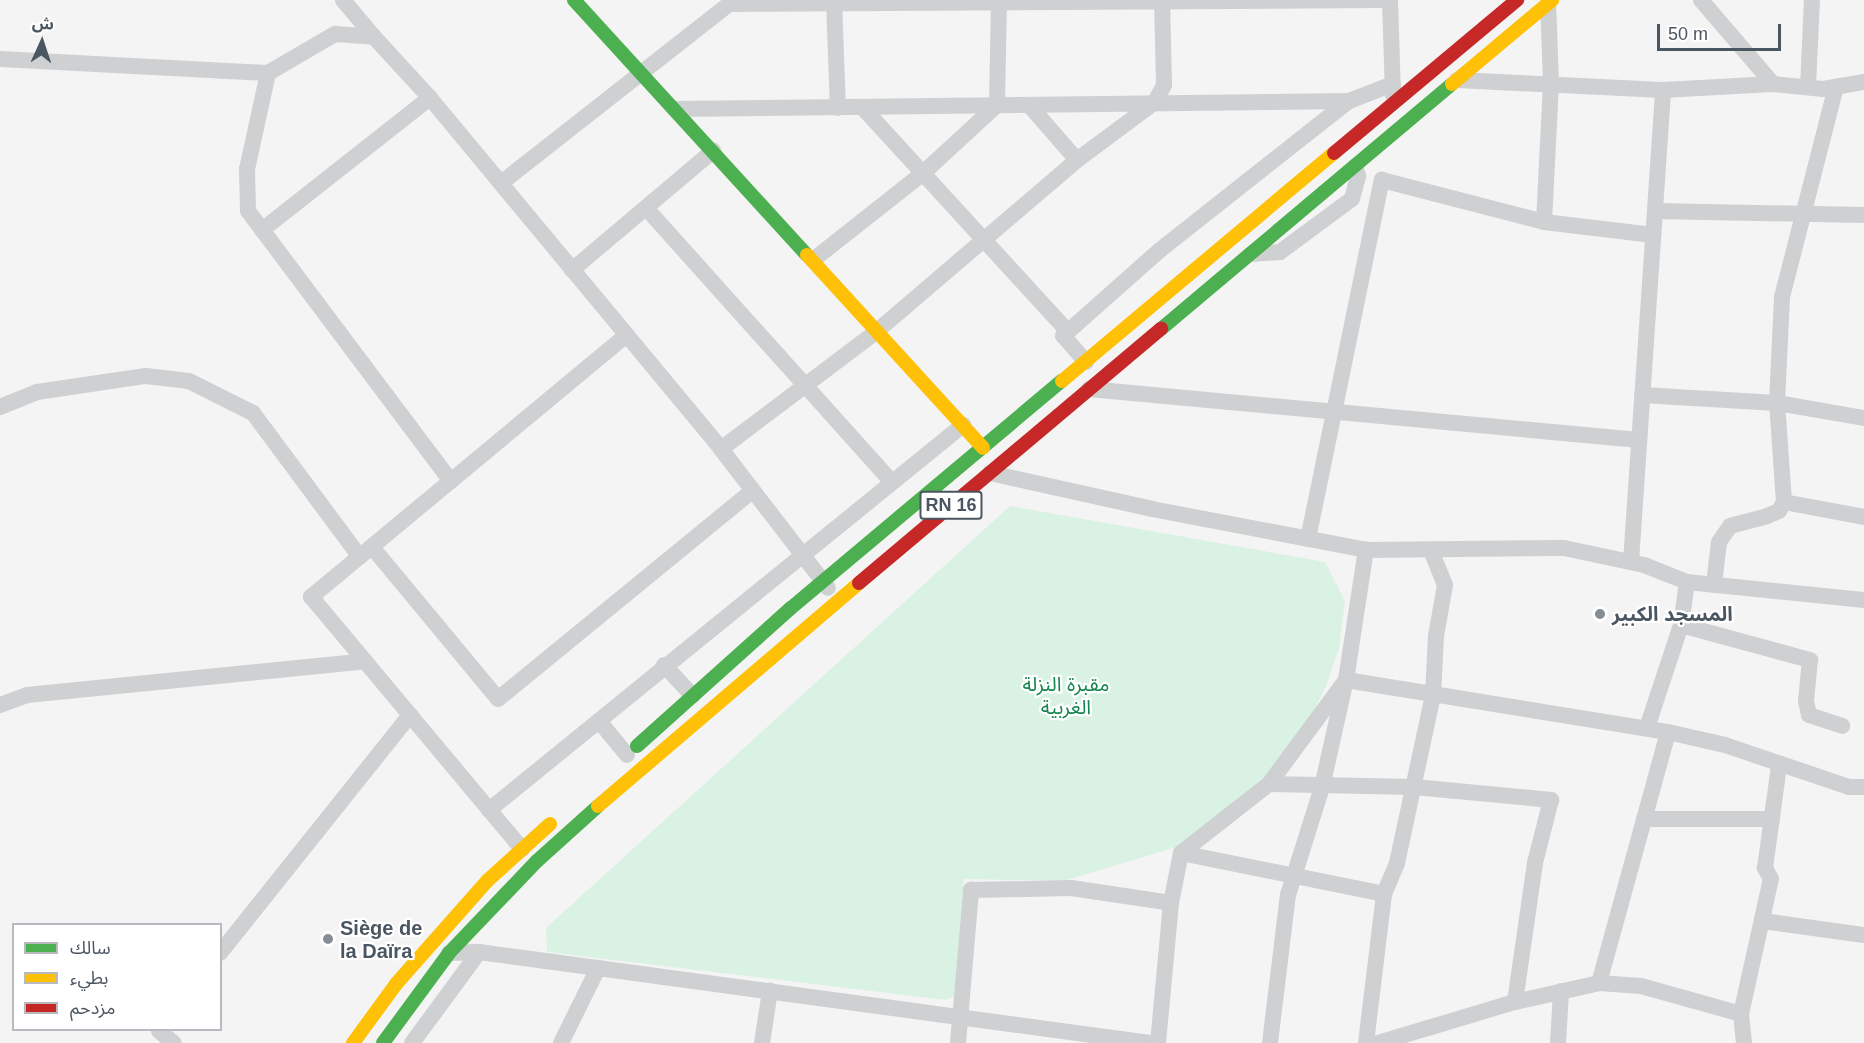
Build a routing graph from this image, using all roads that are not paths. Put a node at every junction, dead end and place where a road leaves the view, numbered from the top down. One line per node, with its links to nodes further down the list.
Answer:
1 (343, 0): 14 (street)
2 (574, 0): 16 (main road)
3 (1383, 0): 8 (street)
4 (1390, 0): 21 (street)
5 (1517, 0): 29 (main road, RN 16)
6 (1701, 0): 22 (street)
7 (1812, 0): 23 (street)
8 (1300, 1): 12 (street)
9 (727, 2): 10 (street); 16 (street)
10 (834, 2): 11 (street); 32 (street)
11 (999, 2): 12 (street); 30 (street)
12 (1162, 2): 28 (street)
13 (1550, 2): 18 (main road, RN 16); 20 (street)
14 (374, 37): 17 (street); 26 (street)
15 (0, 59): 17 (street)
16 (642, 72): 33 (main road); 40 (street)
17 (268, 73): 46 (street)
18 (1457, 80): 20 (street); 37 (main road, RN 16)
19 (1864, 82): 24 (street)
20 (1551, 83): 25 (street); 45 (street)
21 (1393, 84): 27 (street); 29 (street)
22 (1773, 84): 23 (street); 25 (street)
23 (1808, 87): 24 (street)
24 (1836, 87): 43 (street)
25 (1663, 90): 42 (street)
26 (430, 98): 40 (street); 46 (street)
27 (1349, 101): 28 (street); 53 (street)
28 (1155, 102): 31 (street); 36 (street)
29 (1393, 104): 55 (main road, RN 16)
30 (997, 105): 31 (street); 34 (street); 38 (street)
31 (1029, 105): 36 (street)
32 (838, 108): 33 (street); 34 (street)
33 (675, 109): 35 (main road)
34 (864, 109): 38 (street)
35 (713, 151): 41 (street); 50 (main road)
36 (1077, 160): 48 (street)
37 (1357, 171): 39 (street); 49 (main road, RN 16); 49 (street)
38 (922, 174): 48 (street); 50 (street)
39 (1382, 180): 45 (street); 61 (street)
40 (501, 183): 51 (street)
41 (646, 208): 51 (street); 56 (street)
42 (1655, 211): 43 (street); 47 (street)
43 (1804, 212): 44 (street); 59 (street)
44 (1864, 215)
45 (1544, 222): 47 (street)
46 (262, 230): 68 (street)
47 (1653, 235): 58 (street)
48 (983, 242): 52 (street); 53 (street)
49 (1250, 254): 57 (main road, RN 16)
50 (813, 260): 52 (main road)
51 (572, 270): 54 (street)
52 (877, 331): 56 (street); 63 (main road)
53 (1068, 332): 55 (street)
54 (625, 336): 66 (street); 68 (street)
55 (1086, 362): 65 (main road, RN 16)
56 (804, 386): 66 (street); 69 (street)
57 (1089, 389): 61 (street); 67 (main road, RN 16)
58 (1642, 395): 59 (street); 64 (street)
59 (1777, 403): 62 (street); 71 (street)
60 (0, 406): 76 (street)
61 (1337, 412): 64 (street); 73 (street)
62 (1864, 418)
63 (963, 425): 65 (main road); 69 (street)
64 (1639, 440): 78 (street)
65 (983, 448): 79 (main road, RN 16)
66 (721, 449): 70 (street)
67 (990, 473): 73 (street); 82 (main road, RN 16)
68 (451, 481): 76 (street)
69 (892, 482): 77 (street)
70 (752, 491): 76 (street); 77 (street)
71 (1784, 502): 72 (street); 81 (street)
72 (1864, 517)
73 (1308, 539): 74 (street)
74 (1366, 550): 75 (street); 87 (street)
75 (1431, 551): 78 (street); 88 (street)
76 (366, 552): 85 (street)
77 (802, 555): 79 (street); 86 (street)
78 (1630, 562): 80 (street)
79 (823, 582): 82 (street); 89 (main road, RN 16)
80 (1687, 582): 81 (street); 84 (street)
81 (1713, 585): 83 (street)
82 (839, 600): 115 (main road, RN 16)
83 (1864, 600)
84 (1681, 625): 93 (street); 94 (street)
85 (365, 661): 90 (street); 91 (street)
86 (664, 665): 89 (street); 92 (street)
87 (1346, 680): 88 (street); 98 (street); 99 (street)
88 (1433, 695): 94 (street); 100 (street)
89 (693, 696): 96 (main road, RN 16)
90 (0, 705)
91 (410, 715): 102 (street); 113 (street)
92 (599, 721): 96 (street); 102 (street)
93 (1842, 726)
94 (1647, 728): 95 (street)
95 (1668, 732): 97 (street); 104 (street)
96 (622, 759)
97 (1779, 766): 101 (street); 105 (street)
98 (1269, 784): 99 (street); 107 (street)
99 (1322, 787): 100 (street); 108 (street)
100 (1414, 787): 109 (street); 122 (street)
101 (1864, 787)
102 (489, 810): 106 (street)
103 (566, 810): 106 (main road)
104 (1644, 819): 105 (street); 117 (street)
105 (1772, 819): 111 (street)
106 (522, 849): 118 (main road)
107 (1181, 853): 108 (street); 110 (street)
108 (1294, 878): 109 (street); 136 (street)
109 (1384, 894): 137 (street)
110 (1171, 903): 125 (street); 135 (street)
111 (1762, 921): 112 (street); 123 (street)
112 (1864, 935)
113 (222, 950)
114 (479, 952): 115 (street); 116 (street); 124 (street)
115 (449, 953): 121 (main road, RN 16)
116 (598, 968): 119 (street); 131 (street)
117 (1599, 982): 120 (street); 123 (street)
118 (396, 984): 121 (street); 128 (main road)
119 (770, 991): 125 (street); 132 (street)
120 (1561, 991): 122 (street); 139 (street)
121 (415, 1000): 124 (street); 129 (main road, RN 16)
122 (1515, 1002): 138 (street)
123 (1741, 1014): 140 (street)
124 (432, 1015): 130 (street)
125 (960, 1015): 133 (street); 134 (street)
126 (156, 1034): 127 (street)
127 (174, 1043)
128 (353, 1043)
129 (383, 1043)
130 (412, 1043)
131 (561, 1043)
132 (762, 1043)
133 (958, 1043)
134 (1150, 1043)
135 (1158, 1043)
136 (1270, 1043)
137 (1366, 1043)
138 (1378, 1043)
139 (1558, 1043)
140 (1744, 1043)

